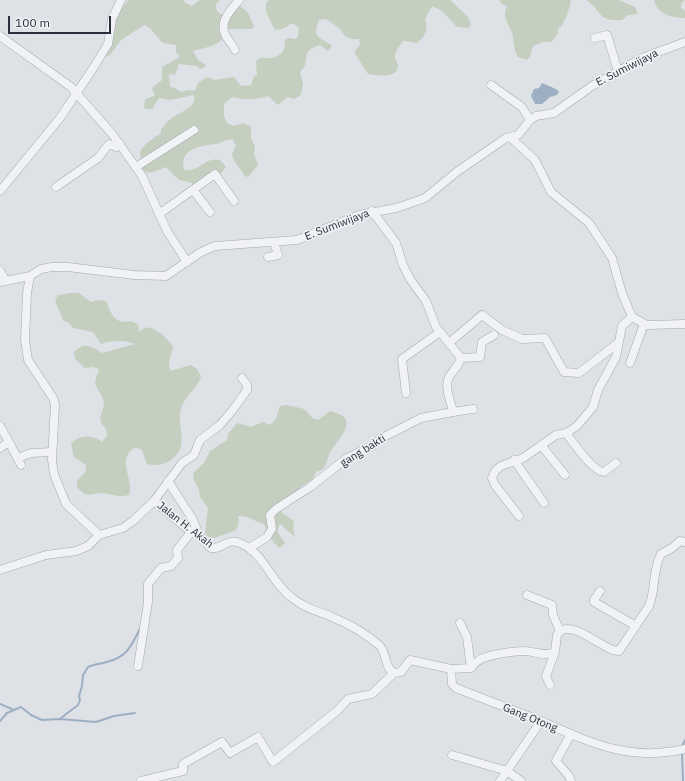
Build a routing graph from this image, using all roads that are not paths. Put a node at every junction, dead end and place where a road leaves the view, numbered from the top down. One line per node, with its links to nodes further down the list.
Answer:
1 (121, 0): 9 (street)
2 (239, 0): 6 (street)
3 (0, 36): 9 (street)
4 (595, 38): 7 (street)
5 (685, 42): 7 (street, E. Sumiwijaya)
6 (235, 50)
7 (618, 71): 10 (street, E. Sumiwijaya)
8 (491, 85): 10 (street)
9 (75, 94): 13 (street); 17 (street)
10 (530, 120): 12 (street, E. Sumiwijaya)
11 (194, 130): 14 (street)
12 (511, 138): 19 (street, E. Sumiwijaya); 28 (street)
13 (119, 143): 14 (street); 15 (street)
14 (136, 168): 21 (street)
15 (56, 187)
16 (193, 190): 18 (street); 20 (street); 21 (street)
17 (0, 191)
18 (234, 201)
19 (372, 211): 22 (street, E. Sumiwijaya); 31 (street)
20 (210, 212)
21 (159, 214): 24 (street)
22 (274, 242): 23 (street); 24 (street, E. Sumiwijaya)
23 (268, 257)
24 (187, 262): 26 (street, E. Sumiwijaya)
25 (0, 271): 27 (street)
26 (30, 276): 27 (street, E. Sumiwijaya); 46 (street)
27 (3, 281)
28 (632, 317): 29 (street); 34 (street)
29 (644, 324): 30 (street); 36 (street)
30 (685, 324)
31 (440, 332): 33 (street); 38 (street)
32 (494, 335): 35 (street)
33 (449, 343): 34 (street); 35 (street)
34 (618, 343): 42 (street)
35 (461, 358): 40 (street)
36 (630, 363)
37 (242, 378): 50 (street)
38 (406, 393)
39 (474, 409): 40 (street)
40 (452, 412): 57 (street, gang bakti)
41 (0, 426): 43 (street)
42 (566, 433): 44 (street); 48 (street)
43 (9, 442): 45 (street); 46 (street)
44 (541, 445): 47 (street); 49 (street)
45 (0, 448)
46 (52, 452): 55 (street)
47 (514, 460): 52 (street); 53 (street)
48 (616, 463)
49 (565, 475)
50 (168, 481): 51 (street); 54 (street)
51 (154, 501): 54 (street, Jalan H. Akah); 55 (street)
52 (544, 503)
53 (519, 516)
54 (195, 533): 57 (street, Jalan H. Akah); 65 (street)
55 (99, 535): 58 (street)
56 (685, 542): 62 (street)
57 (249, 548): 68 (street, Jalan H. Akah)
58 (0, 570)
59 (600, 591): 62 (street)
60 (527, 595): 63 (street)
61 (460, 623): 66 (street)
62 (636, 626): 63 (street)
63 (560, 631): 64 (street)
64 (555, 652): 66 (street); 69 (street)
65 (138, 666)
66 (471, 668): 67 (street)
67 (451, 669): 68 (street); 70 (street, Gang Otong)
68 (394, 673): 75 (street)
69 (550, 685)
70 (541, 721): 71 (street, Gang Otong); 74 (street)
71 (571, 734): 72 (street); 78 (street, Gang Otong)
72 (685, 749)
73 (452, 755): 74 (street)
74 (507, 771): 76 (street); 77 (street)
75 (141, 781)
76 (500, 781)
77 (521, 781)
78 (571, 781)

